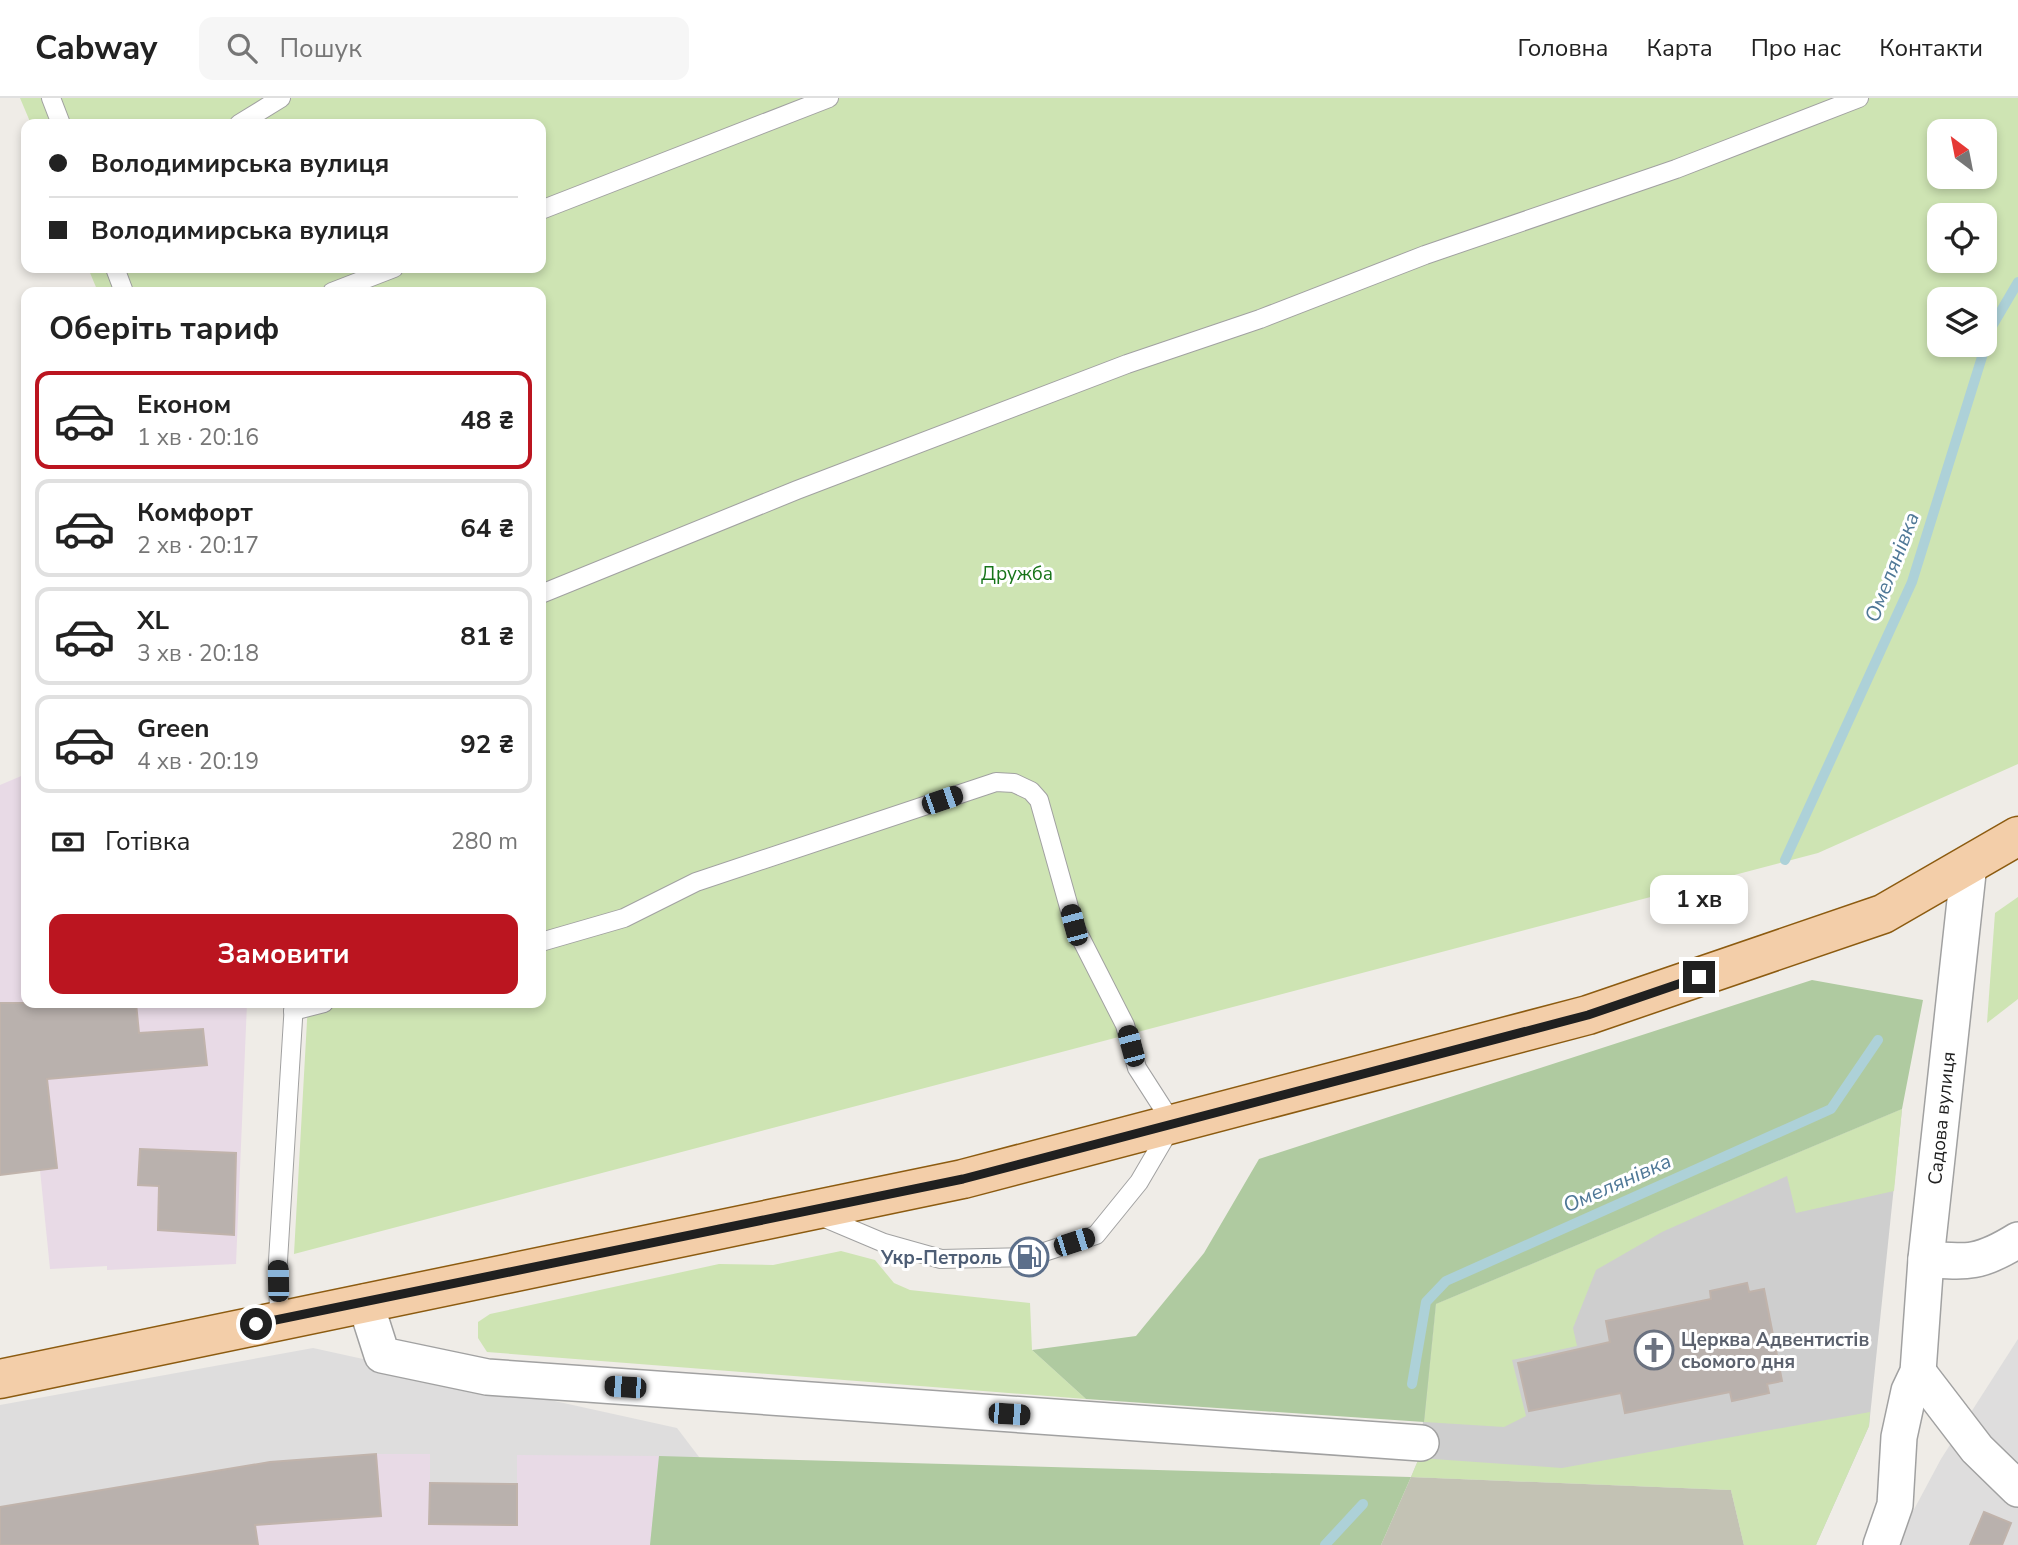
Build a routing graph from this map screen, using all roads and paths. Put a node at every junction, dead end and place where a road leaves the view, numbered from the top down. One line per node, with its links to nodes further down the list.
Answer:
1 (51, 98): 5 (lane)
2 (281, 98): 6 (lane)
3 (829, 98): 7 (lane)
4 (1859, 98): 10 (lane)
5 (59, 119)
6 (247, 119)
7 (546, 208)
8 (381, 273): 9 (lane)
9 (345, 287)
10 (546, 592)
11 (2018, 836): 12 (main road)
12 (1969, 864): 15 (main road); 18 (street, Садова вулиця)
13 (546, 941): 15 (lane)
14 (294, 1008): 20 (lane)
15 (1173, 1124): 16 (main road); 16 (lane)
16 (810, 1212): 19 (main road)
17 (2018, 1240): 18 (street)
18 (1926, 1259): 21 (street, Садова вулиця)
19 (365, 1302): 20 (main road); 23 (street)
20 (279, 1320): 22 (main road)
21 (1918, 1372): 24 (street); 25 (street, Садова вулиця)
22 (0, 1379)
23 (1421, 1443)
24 (2018, 1489)
25 (1881, 1545)

